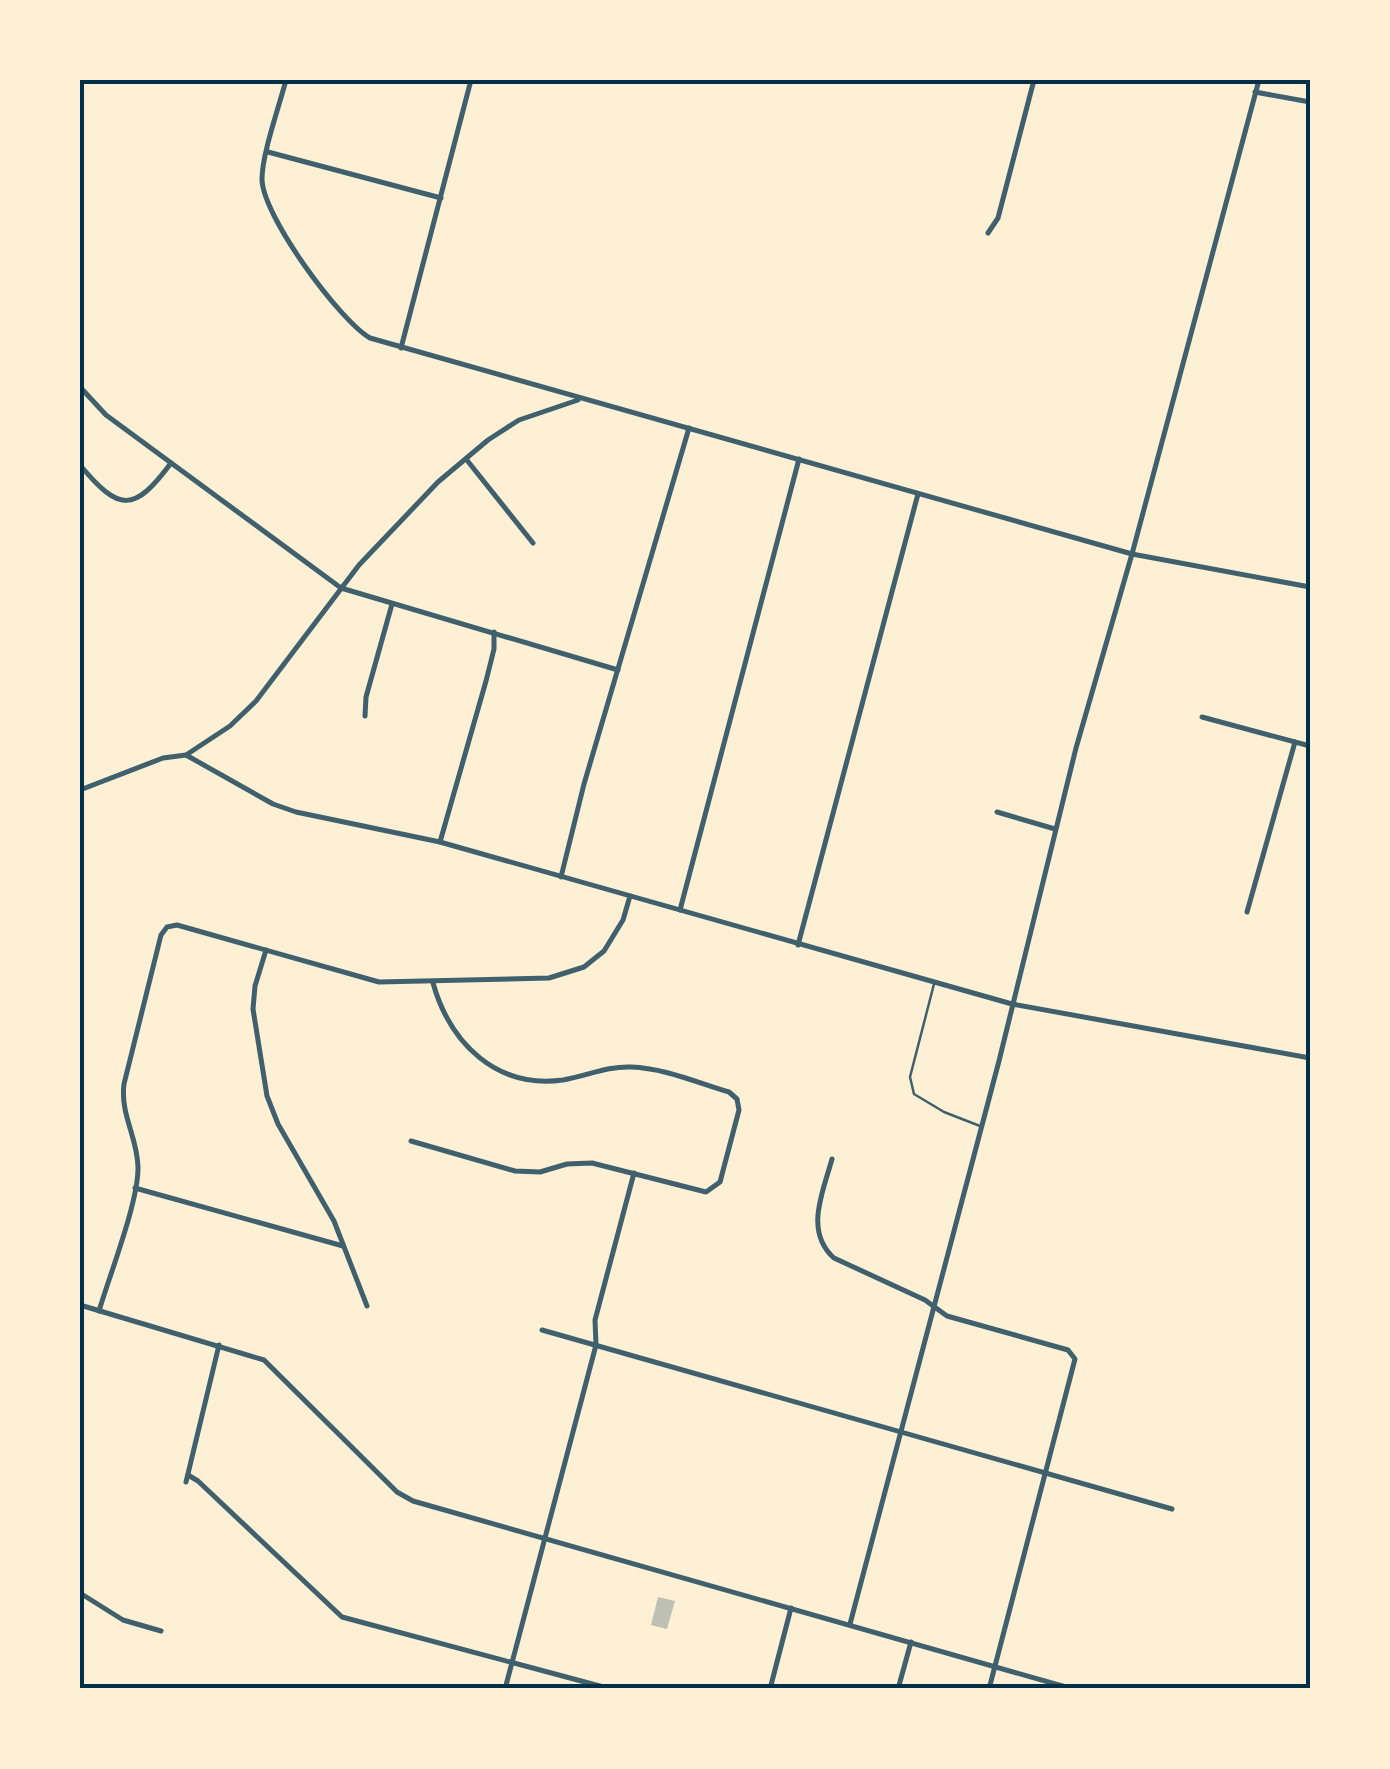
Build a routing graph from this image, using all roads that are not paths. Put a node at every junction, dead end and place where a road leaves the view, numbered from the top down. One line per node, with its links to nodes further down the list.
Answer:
1 (286, 80): 7 (street)
2 (471, 80): 8 (street)
3 (1034, 80): 9 (street)
4 (1259, 80): 5 (street)
5 (1256, 92): 6 (street); 20 (street)
6 (1310, 102)
7 (268, 152): 8 (street); 10 (street)
8 (440, 198): 10 (street)
9 (988, 233)
10 (401, 348): 12 (street)
11 (80, 387): 16 (street)
12 (580, 399): 13 (street); 14 (street)
13 (690, 428): 15 (street); 25 (street)
14 (466, 459): 19 (street); 22 (street)
15 (800, 459): 18 (street); 37 (street)
16 (171, 463): 17 (street); 22 (street)
17 (80, 465)
18 (918, 494): 20 (street); 39 (street)
19 (533, 543)
20 (1132, 554): 21 (street); 33 (street)
21 (1310, 587)
22 (341, 588): 23 (street); 30 (street)
23 (392, 604): 24 (street); 26 (street)
24 (494, 632): 25 (street); 34 (street)
25 (618, 670): 35 (street)
26 (366, 716)
27 (1202, 717): 28 (street)
28 (1294, 742): 29 (street); 38 (street)
29 (1310, 746)
30 (186, 755): 31 (street); 34 (street)
31 (80, 790)
32 (997, 812): 33 (street)
33 (1055, 829): 43 (street)
34 (440, 842): 35 (street)
35 (561, 876): 36 (street)
36 (630, 896): 37 (street); 42 (street)
37 (680, 910): 39 (street)
38 (1247, 912)
39 (798, 944): 41 (street)
40 (266, 950): 42 (street); 49 (street); 50 (street)
41 (934, 982): 43 (street); 45 (lane)
42 (433, 983): 48 (street)
43 (1012, 1004): 44 (street); 45 (street)
44 (1310, 1058)
45 (981, 1126): 53 (street)
46 (410, 1142): 48 (street)
47 (832, 1159): 53 (street)
48 (634, 1173): 57 (street)
49 (135, 1188): 50 (street); 54 (street)
50 (344, 1246): 52 (street)
51 (80, 1306): 54 (street)
52 (367, 1306)
53 (934, 1309): 58 (street); 59 (street)
54 (99, 1311): 56 (street)
55 (542, 1330): 57 (street)
56 (219, 1345): 61 (street); 67 (street)
57 (596, 1345): 58 (street); 61 (street)
58 (902, 1432): 59 (street); 64 (street)
59 (1046, 1473): 60 (street); 68 (street)
60 (1172, 1509)
61 (545, 1538): 63 (street); 67 (street)
62 (80, 1593): 65 (street)
63 (791, 1608): 64 (street); 71 (street)
64 (850, 1624): 66 (street)
65 (160, 1631)
66 (911, 1642): 68 (street); 72 (street)
67 (512, 1664): 69 (street); 70 (street)
68 (995, 1667): 73 (street); 74 (street)
69 (506, 1689)
70 (610, 1689)
71 (770, 1689)
72 (898, 1689)
73 (990, 1689)
74 (1073, 1689)

